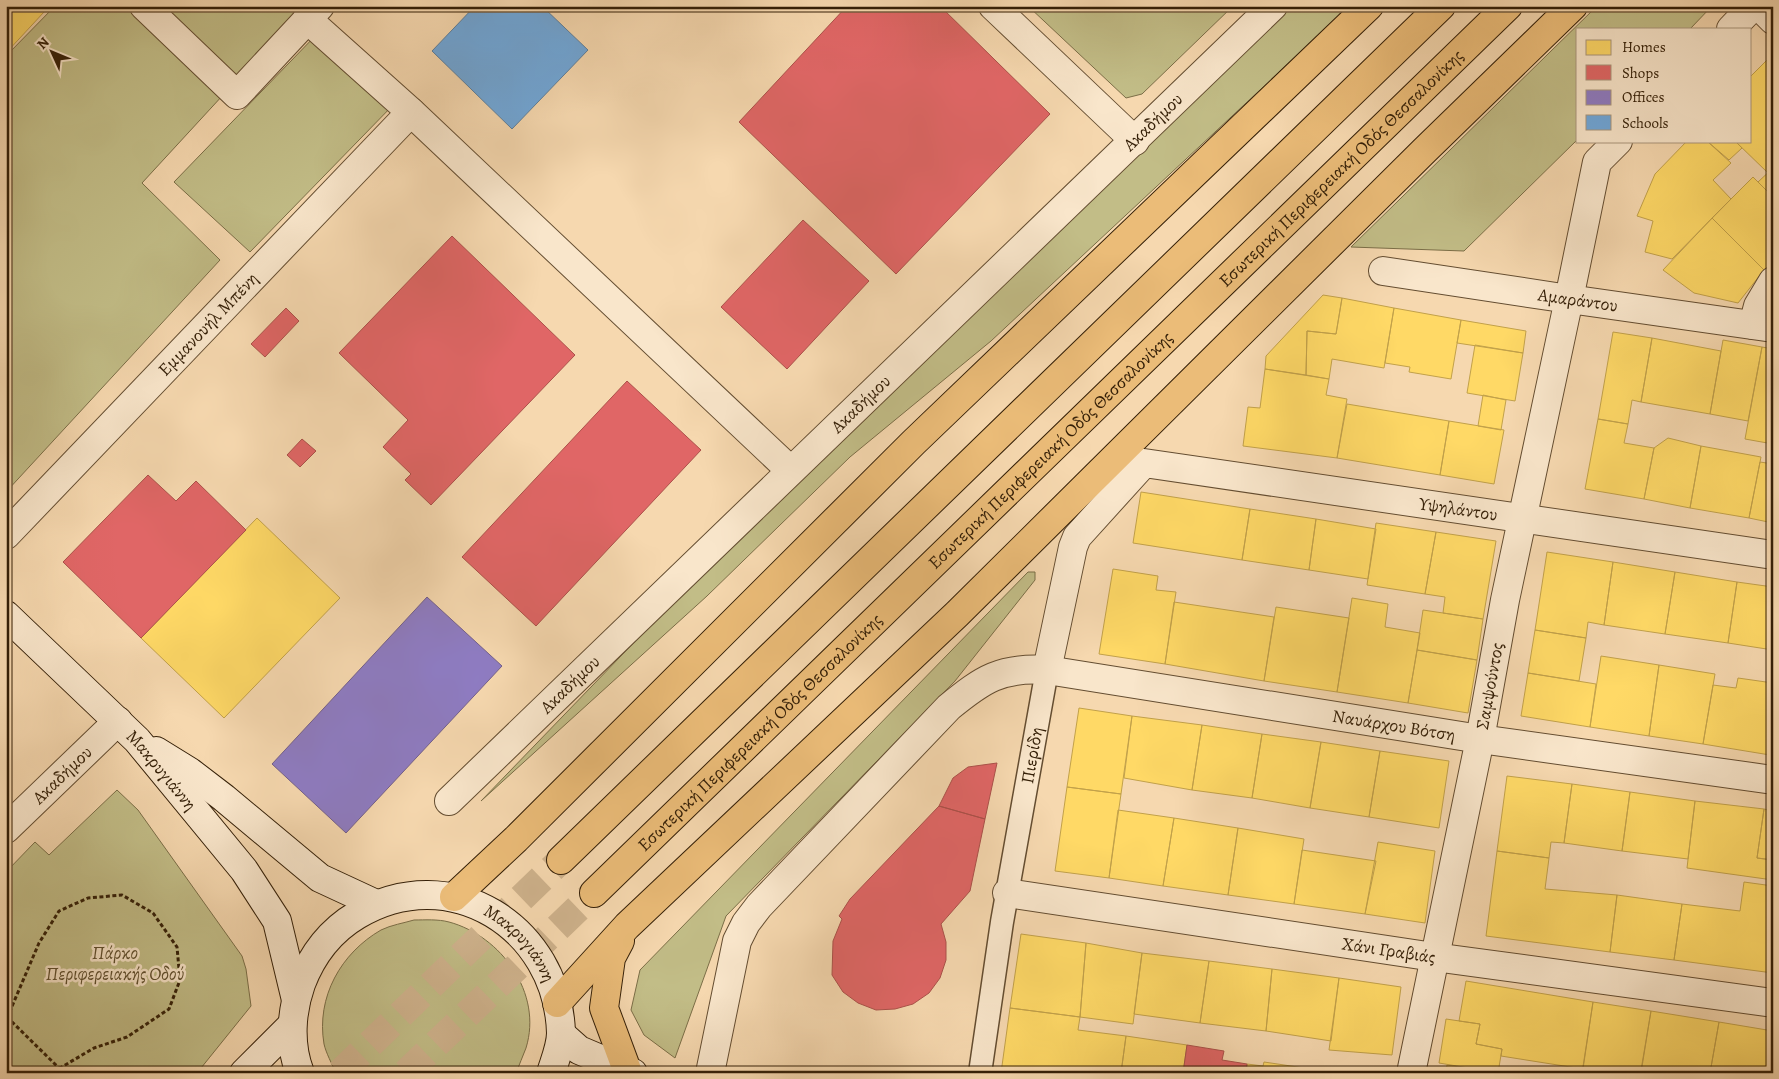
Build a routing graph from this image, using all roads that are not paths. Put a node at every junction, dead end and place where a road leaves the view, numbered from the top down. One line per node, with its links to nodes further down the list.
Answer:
1 (144, 6): 10 (street)
2 (993, 6): 14 (street)
3 (1273, 6): 14 (street, Ακαδήμου)
4 (1369, 6): 36 (highway)
5 (1441, 6): 33 (highway)
6 (1508, 6): 34 (highway, Εσωτερική Περιφερειακή Οδός Θεσσαλονίκης)
7 (1573, 6): 38 (highway)
8 (1753, 6): 12 (street)
9 (1759, 6): 11 (street)
10 (313, 13): 13 (street)
11 (1773, 20)
12 (1731, 28)
13 (412, 112): 21 (street); 23 (street, Εμμανουήλ Μπένη)
14 (1135, 141): 21 (street, Ακαδήμου)
15 (1617, 142): 18 (street, Σαμψούντος)
16 (1383, 271): 18 (street, Αμαράντου)
17 (1773, 281): 19 (street)
18 (1569, 298): 19 (street, Αμαράντου); 22 (street, Σαμψούντος)
19 (1763, 326)
20 (1144, 463): 22 (street, Υψηλάντου); 26 (street, Πιερίδη)
21 (790, 470): 31 (street, Ακαδήμου)
22 (1522, 519): 24 (street, Υψηλάντου); 28 (street, Σαμψούντος)
23 (6, 536)
24 (1773, 555)
25 (6, 614): 27 (street)
26 (1047, 670): 28 (street, Ναυάρχου Βότση); 35 (street, Πιερίδη); 48 (street, Ναυάρχου Βότση)
27 (118, 721): 29 (street); 32 (street, Ακαδήμου)
28 (1480, 739): 30 (street, Ναυάρχου Βότση); 39 (street, Σαμψούντος)
29 (137, 740): 37 (street, Μακρυγιάννη); 42 (street, Μακρυγιάννη)
30 (1773, 780)
31 (448, 801)
32 (6, 829)
33 (561, 860)
34 (594, 893)
35 (1007, 893): 39 (street, Χάνι Γραβιάς); 49 (street, Πιερίδη)
36 (454, 897): 37 (street, Μακρυγιάννη); 40 (street, Μακρυγιάννη)
37 (376, 904): 42 (street, Μακρυγιάννη)
38 (627, 926): 40 (highway); 44 (highway)
39 (1434, 957): 41 (street, Χάνι Γραβιάς); 50 (street, Σαμψούντος)
40 (557, 1002): 43 (street, Μακρυγιάννη)
41 (1773, 1002)
42 (294, 1012): 45 (street); 46 (street, Μακρυγιάννη)
43 (561, 1034): 44 (street); 47 (street, Μακρυγιάννη)
44 (630, 1072)
45 (244, 1073)
46 (300, 1073)
47 (551, 1073)
48 (710, 1073)
49 (980, 1073)
50 (1411, 1073)

